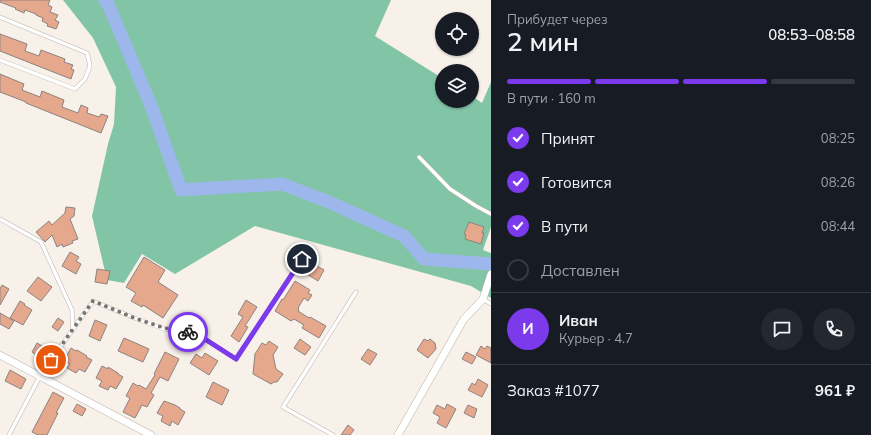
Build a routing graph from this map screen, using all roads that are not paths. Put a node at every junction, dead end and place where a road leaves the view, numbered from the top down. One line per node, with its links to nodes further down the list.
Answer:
1 (0, 17): 2 (lane)
2 (0, 60)
3 (419, 158): 4 (lane)
4 (491, 214)
5 (0, 219): 11 (lane)
6 (302, 259): 11 (lane)
7 (491, 274): 9 (street)
8 (356, 292): 16 (lane)
9 (483, 299): 10 (lane); 17 (street)
10 (491, 304)
11 (73, 330): 13 (lane)
12 (0, 355): 13 (street)
13 (40, 376): 14 (lane); 15 (street)
14 (9, 435)
15 (151, 435)
16 (333, 435)
17 (398, 435)

